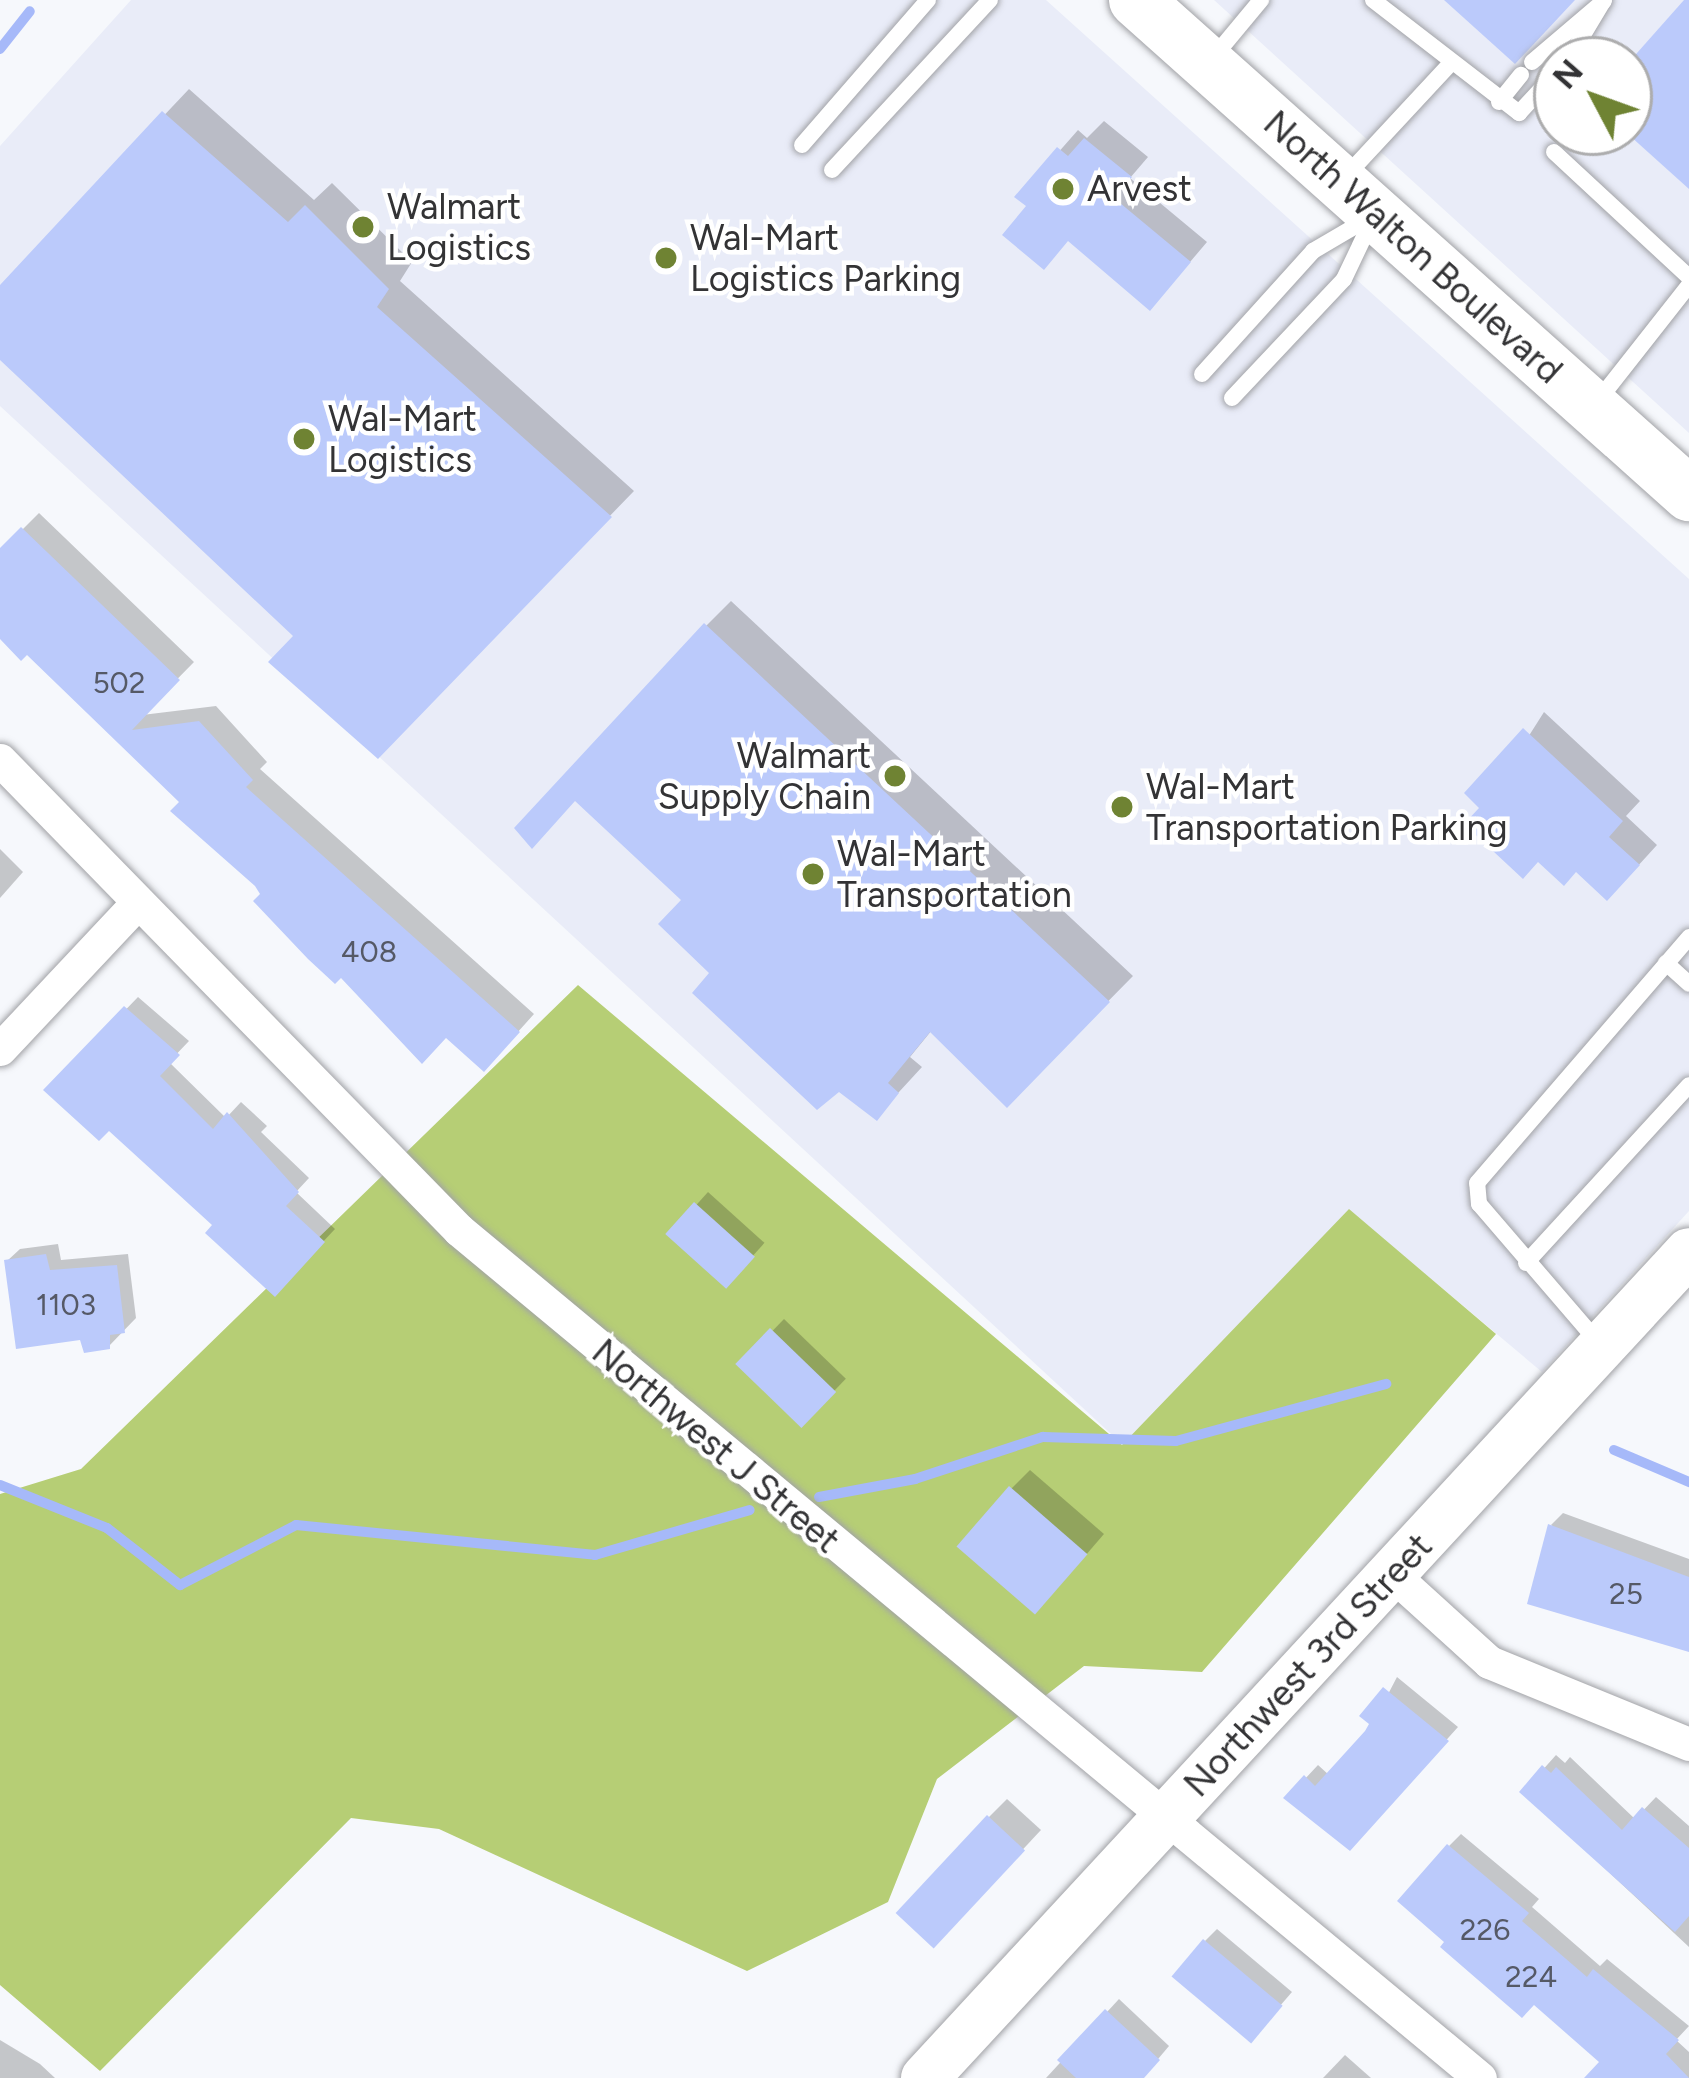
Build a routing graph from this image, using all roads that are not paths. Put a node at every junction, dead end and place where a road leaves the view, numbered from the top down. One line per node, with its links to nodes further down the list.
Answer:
1 (928, 0): 12 (lane)
2 (990, 0): 14 (lane)
3 (1136, 0): 9 (main road, North Walton Boulevard)
4 (1261, 0): 9 (lane)
5 (1373, 0): 8 (lane)
6 (1604, 0): 7 (lane); 11 (lane)
7 (1582, 36)
8 (1451, 63): 11 (lane); 15 (lane)
9 (1208, 64): 15 (main road, North Walton Boulevard)
10 (1533, 98): 11 (lane)
11 (1499, 102)
12 (802, 145)
13 (1558, 156): 16 (lane)
14 (832, 170)
15 (1357, 198): 17 (lane); 18 (lane); 19 (main road, North Walton Boulevard)
16 (1689, 281): 19 (lane)
17 (1202, 374)
18 (1232, 398)
19 (1593, 408): 20 (main road, North Walton Boulevard)
20 (1689, 494)
21 (0, 760): 22 (street, Northwest J Street)
22 (135, 904): 26 (street); 33 (street, Northwest J Street)
23 (1689, 937): 24 (lane)
24 (1666, 963): 25 (lane); 29 (lane)
25 (1689, 984)
26 (0, 1049)
27 (1689, 1085): 29 (lane)
28 (1689, 1252): 30 (street, Northwest 3rd Street)
29 (1526, 1263): 30 (lane)
30 (1603, 1346): 31 (street, Northwest 3rd Street)
31 (1392, 1574): 32 (street); 33 (street, Northwest 3rd Street)
32 (1689, 1744)
33 (1163, 1822): 34 (street, Northwest 3rd Street); 35 (street, Northwest J Street)
34 (925, 2078)
35 (1480, 2078)

